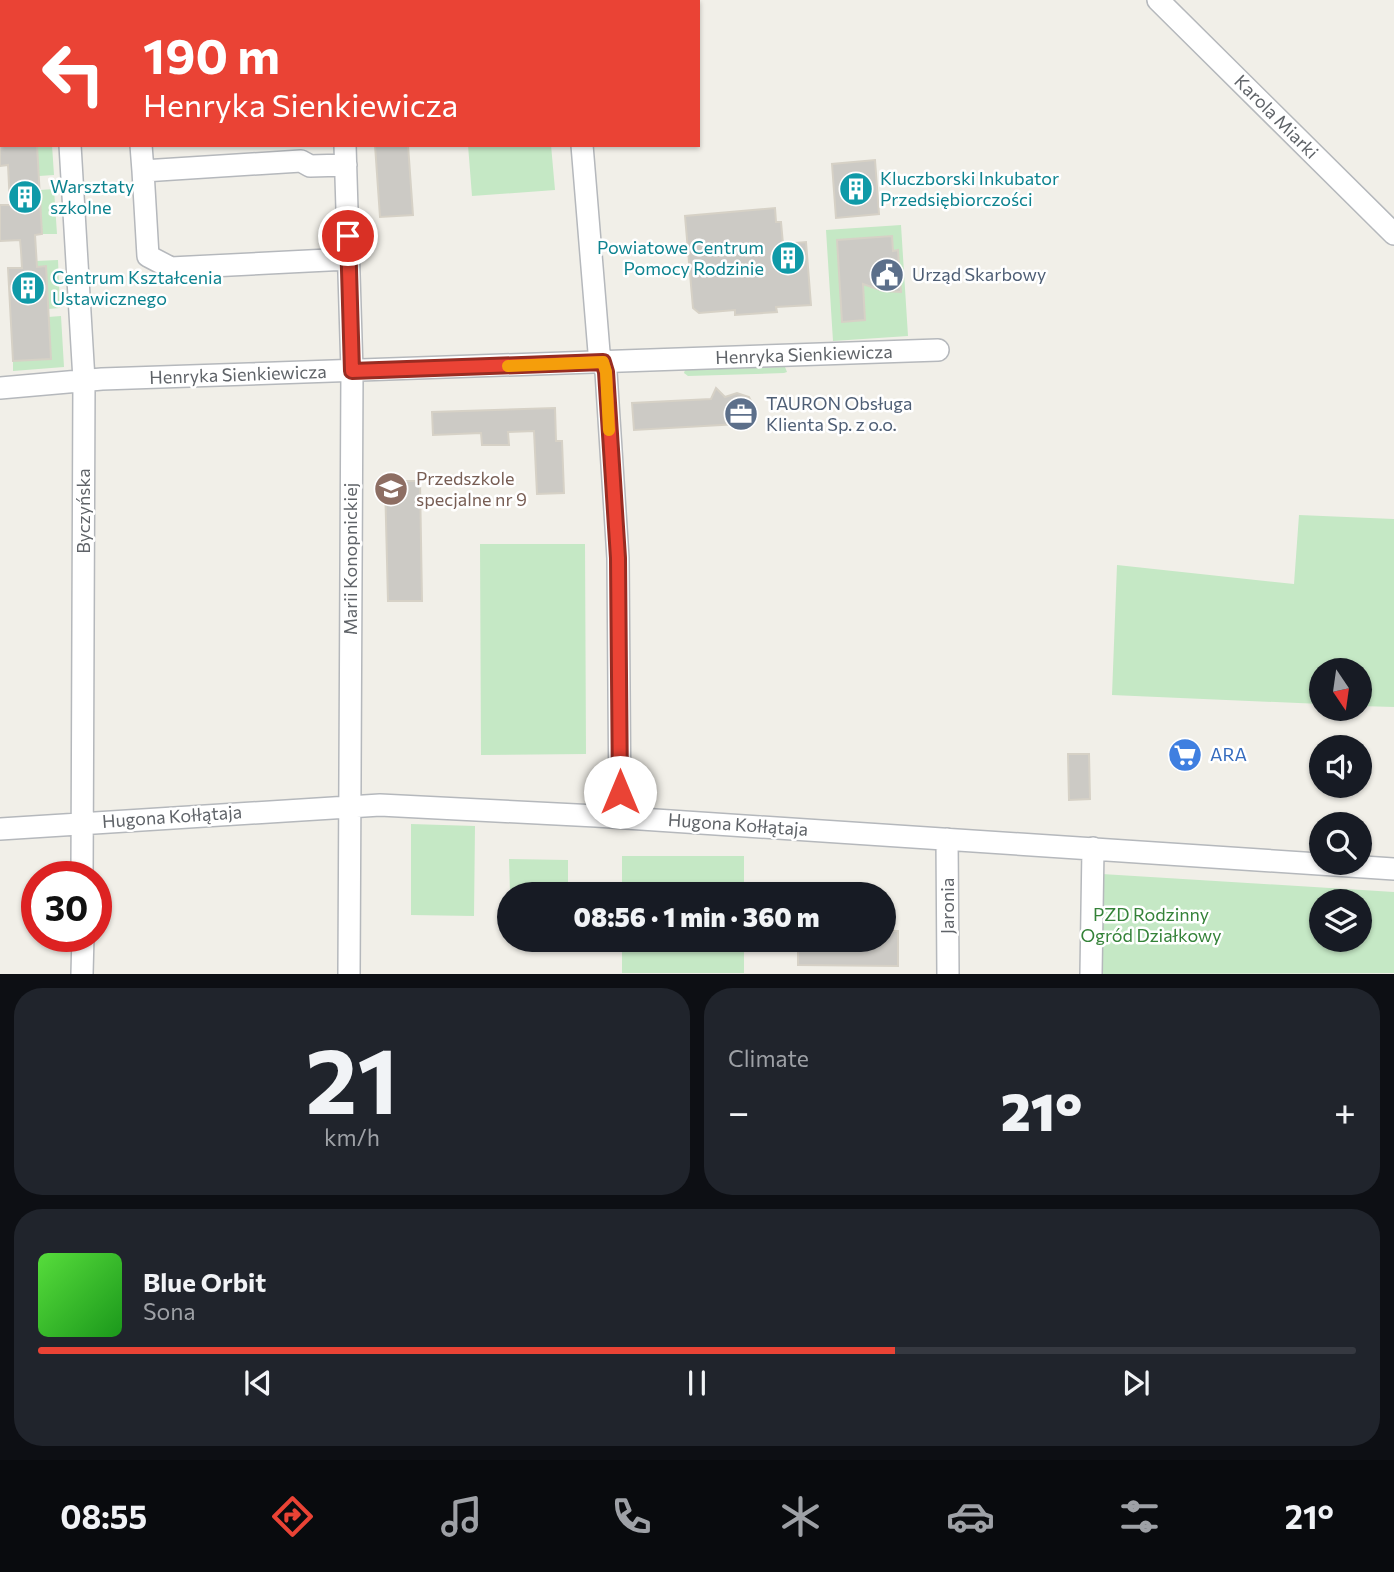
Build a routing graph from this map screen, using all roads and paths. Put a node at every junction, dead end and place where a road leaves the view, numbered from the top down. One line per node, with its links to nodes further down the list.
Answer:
1 (1158, 0): 7 (street, Karola Miarki)
2 (70, 147): 12 (street, Byczyńska)
3 (141, 147): 6 (street)
4 (582, 147): 10 (street)
5 (345, 155): 6 (street); 8 (street, Marii Konopnickiej)
6 (143, 170): 8 (street)
7 (1394, 234)
8 (348, 260): 11 (street, Marii Konopnickiej)
9 (938, 350): 10 (street, Henryka Sienkiewicza)
10 (603, 362): 11 (street, Henryka Sienkiewicza); 15 (street)
11 (352, 371): 12 (street, Henryka Sienkiewicza); 14 (street, Marii Konopnickiej)
12 (84, 380): 13 (street, Henryka Sienkiewicza); 16 (street, Byczyńska)
13 (0, 388)
14 (349, 805): 15 (street, Hugona Kołłątaja); 16 (street, Hugona Kołłątaja); 24 (street, Marii Konopnickiej)
15 (620, 817): 18 (street, Hugona Kołłątaja)
16 (83, 823): 17 (street, Hugona Kołłątaja); 20 (street, Byczyńska)
17 (0, 829)
18 (947, 839): 19 (street, Hugona Kołłątaja); 25 (street, Jaronia)
19 (1093, 848): 21 (street, Hugona Kołłątaja); 26 (street)
20 (82, 861)
21 (1394, 869)
22 (83, 952): 23 (street)
23 (82, 974)
24 (349, 974)
25 (948, 974)
26 (1091, 974)

